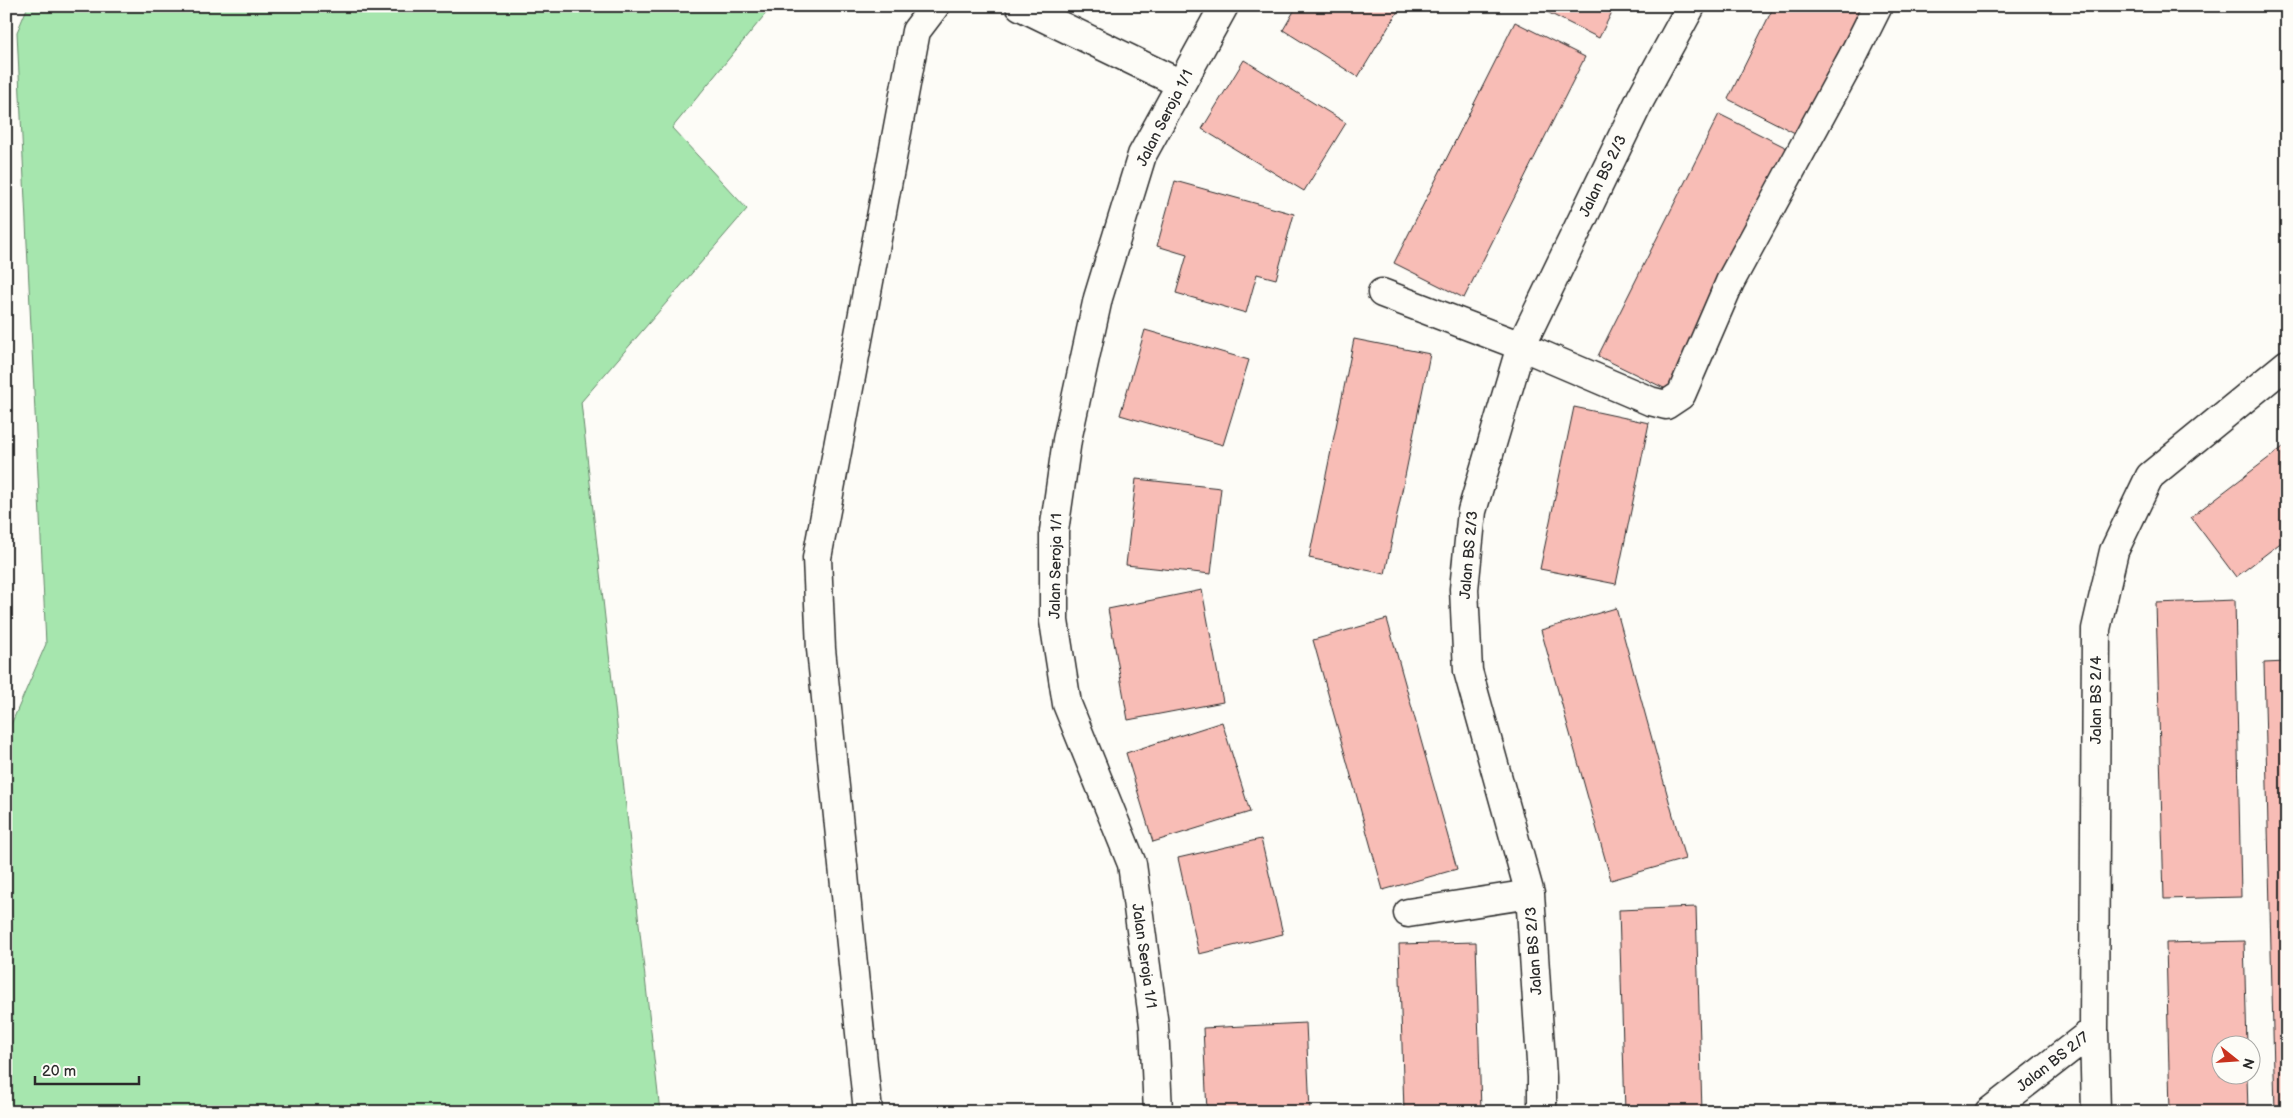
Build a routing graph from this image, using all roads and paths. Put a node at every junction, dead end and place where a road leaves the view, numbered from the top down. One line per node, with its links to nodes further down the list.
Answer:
1 (935, 6): 13 (street)
2 (1020, 6): 6 (street)
3 (1224, 6): 6 (street, Jalan Seroja 1/1)
4 (1691, 6): 8 (street, Jalan BS 2/3)
5 (1878, 6): 8 (street)
6 (1181, 84): 14 (street, Jalan Seroja 1/1)
7 (1382, 293): 8 (street)
8 (1521, 346): 10 (street, Jalan BS 2/3)
9 (2287, 364): 12 (street, Jalan BS 2/4)
10 (1530, 894): 11 (street); 15 (street, Jalan BS 2/3)
11 (1408, 913)
12 (2094, 1030): 16 (street, Jalan BS 2/7); 17 (street, Jalan BS 2/4)
13 (868, 1112)
14 (1158, 1112)
15 (1542, 1112)
16 (1988, 1112)
17 (2096, 1112)

